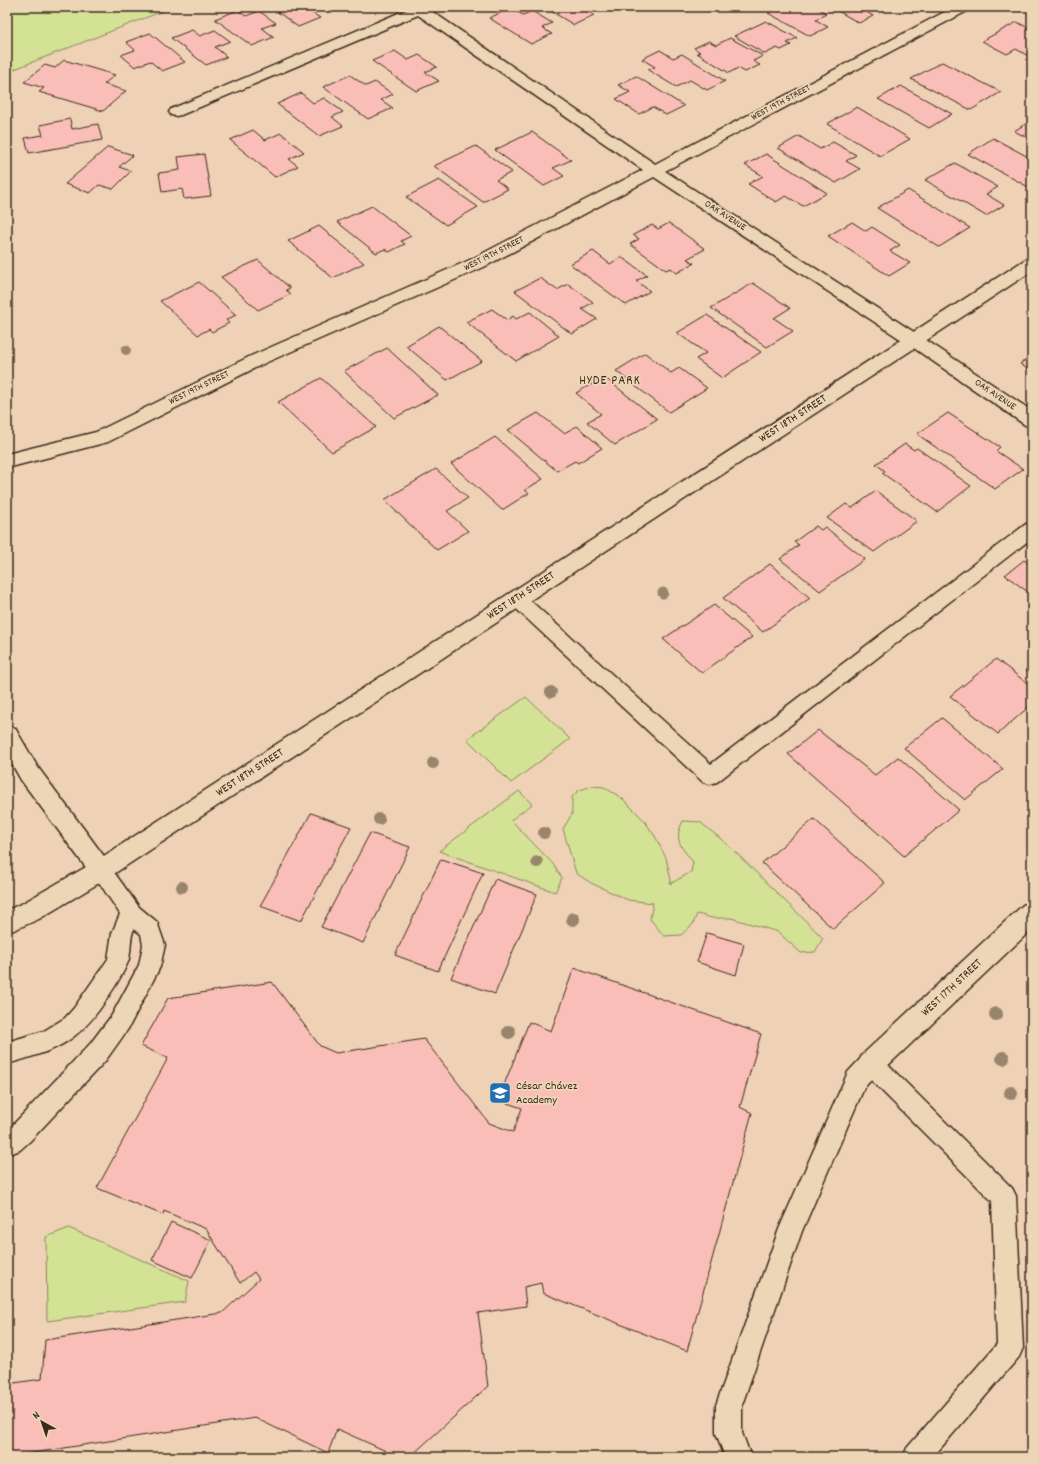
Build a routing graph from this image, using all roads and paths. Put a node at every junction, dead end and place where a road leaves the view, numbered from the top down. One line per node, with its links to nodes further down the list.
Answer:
1 (964, 7): 4 (street, WEST 19TH STREET)
2 (422, 8): 3 (street); 4 (street, OAK AVENUE)
3 (176, 112)
4 (654, 170): 6 (street, OAK AVENUE); 8 (street, WEST 19TH STREET)
5 (1032, 263): 6 (street, WEST 18TH STREET)
6 (914, 340): 7 (street, OAK AVENUE); 10 (street, WEST 18TH STREET)
7 (1032, 420)
8 (7, 460)
9 (1032, 529): 10 (lane)
10 (517, 599): 12 (street, WEST 18TH STREET)
11 (7, 735): 12 (street)
12 (101, 870): 13 (lane); 15 (street, WEST 18TH STREET)
13 (132, 914): 16 (lane); 18 (lane)
14 (1032, 914): 17 (street, WEST 17TH STREET)
15 (7, 922)
16 (7, 1053)
17 (871, 1064): 19 (lane); 20 (lane)
18 (7, 1143)
19 (738, 1457)
20 (916, 1457)

